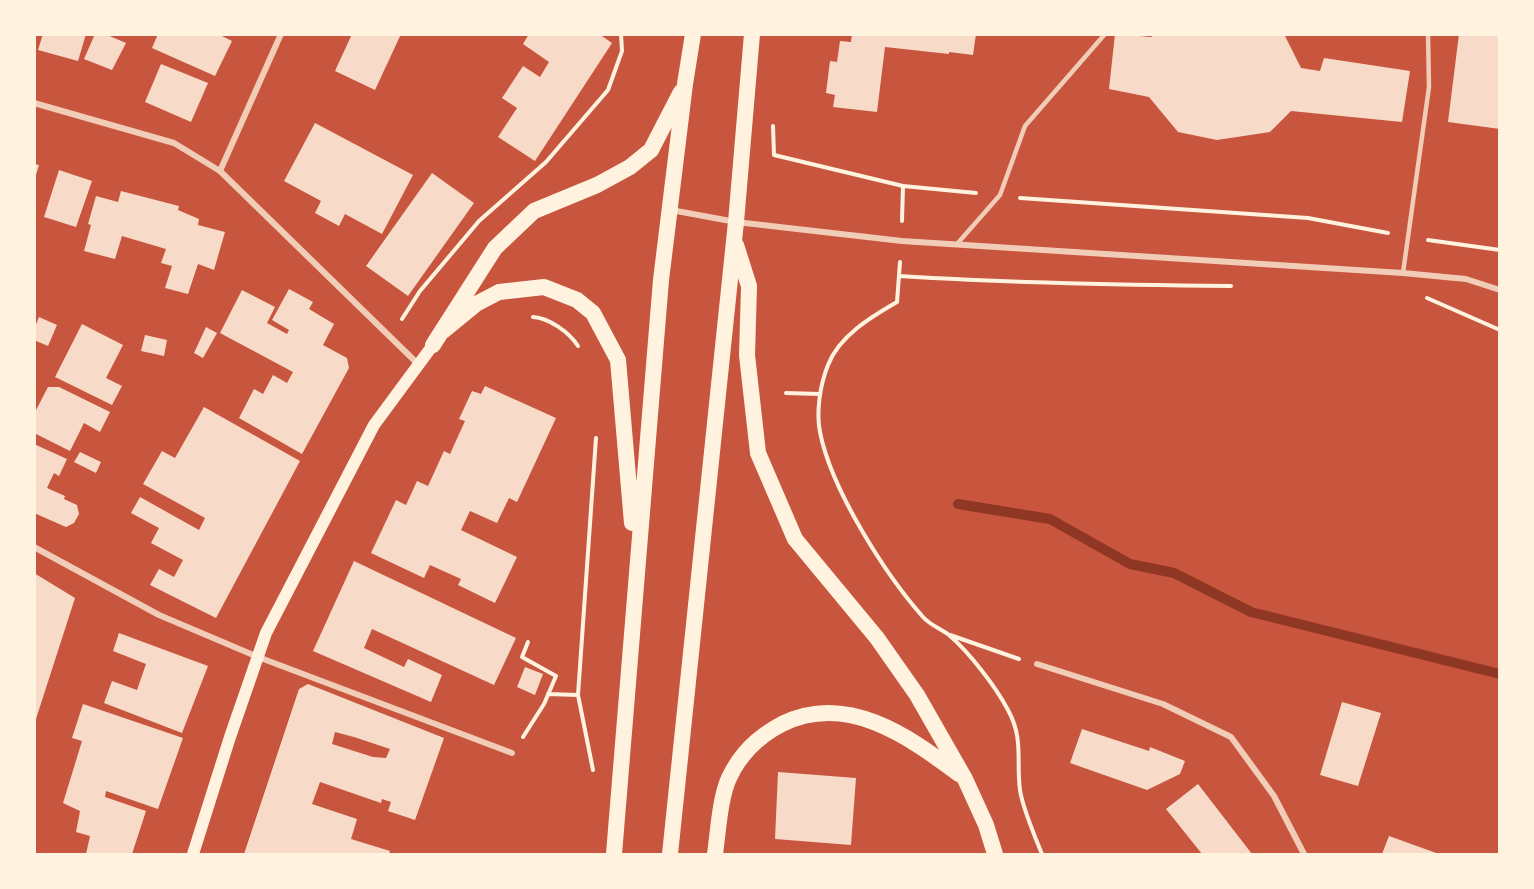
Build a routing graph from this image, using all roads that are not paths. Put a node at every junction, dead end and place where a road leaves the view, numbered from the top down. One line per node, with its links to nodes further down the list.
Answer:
1 (281, 34): 8 (street)
2 (693, 34): 6 (highway)
3 (752, 34): 10 (highway)
4 (1106, 34): 11 (lane)
5 (1428, 34): 12 (lane)
6 (685, 84): 9 (highway); 14 (highway)
7 (34, 103): 8 (street)
8 (220, 171): 15 (street)
9 (671, 210): 10 (street); 17 (highway)
10 (735, 230): 11 (street); 21 (highway); 24 (highway)
11 (957, 244): 12 (street)
12 (1403, 273): 13 (street)
13 (1500, 290)
14 (438, 338): 15 (main road); 17 (highway)
15 (418, 364): 18 (main road)
16 (34, 547): 18 (street)
17 (635, 574): 23 (highway)
18 (258, 657): 20 (street); 22 (main road)
19 (1037, 664): 27 (street)
20 (512, 753)
21 (965, 778): 25 (highway); 26 (highway)
22 (193, 855)
23 (614, 855)
24 (670, 855)
25 (716, 855)
26 (995, 855)
27 (1304, 855)

